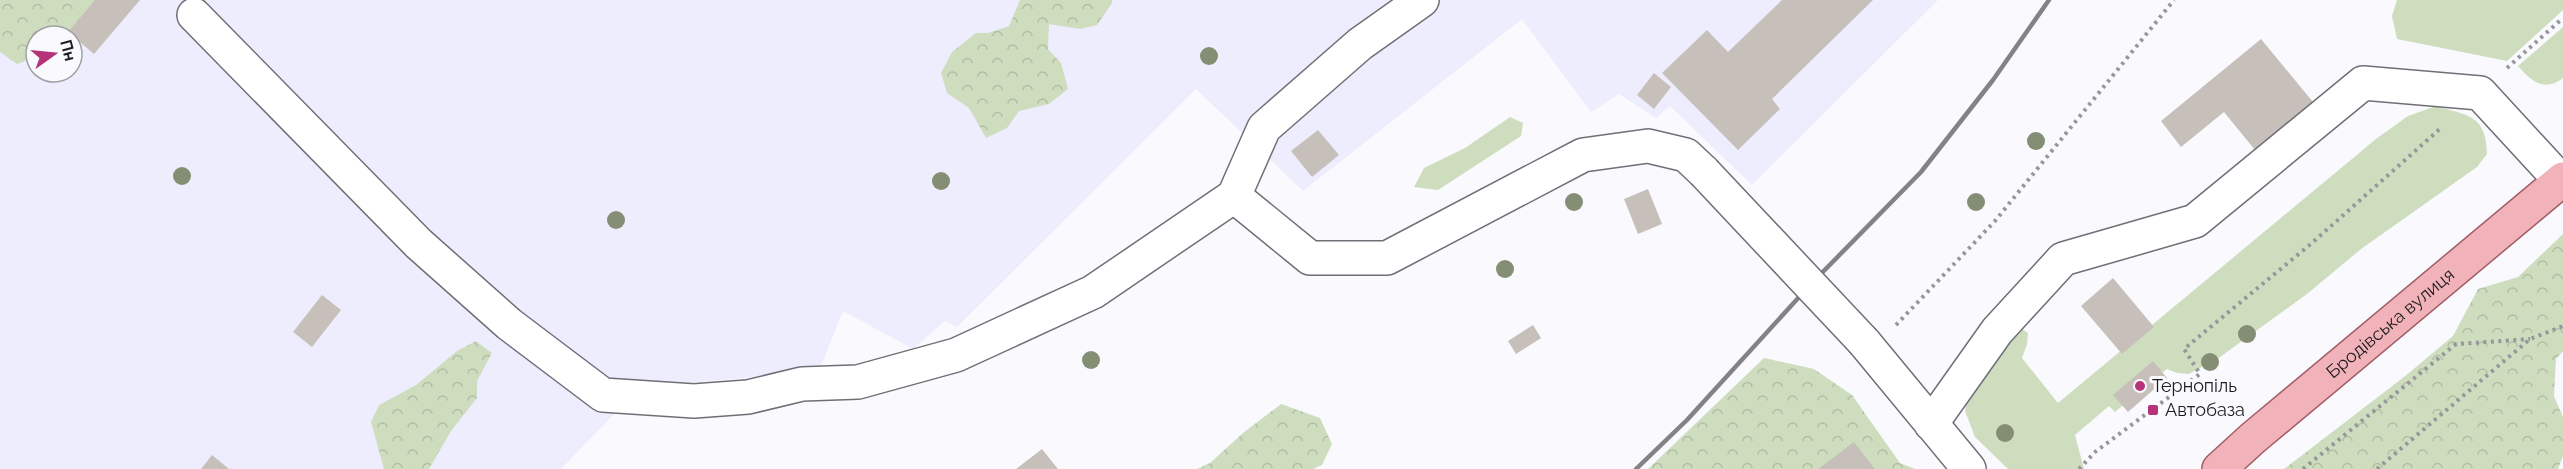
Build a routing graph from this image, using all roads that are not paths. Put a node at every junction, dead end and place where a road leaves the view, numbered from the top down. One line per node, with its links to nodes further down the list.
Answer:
1 (1422, 0): 4 (lane)
2 (194, 15): 4 (lane)
3 (2562, 180): 5 (lane); 7 (main road, Бродівська вулиця)
4 (1234, 196): 5 (lane, bridge)
5 (1931, 424): 6 (lane)
6 (1969, 469)
7 (2219, 469)

